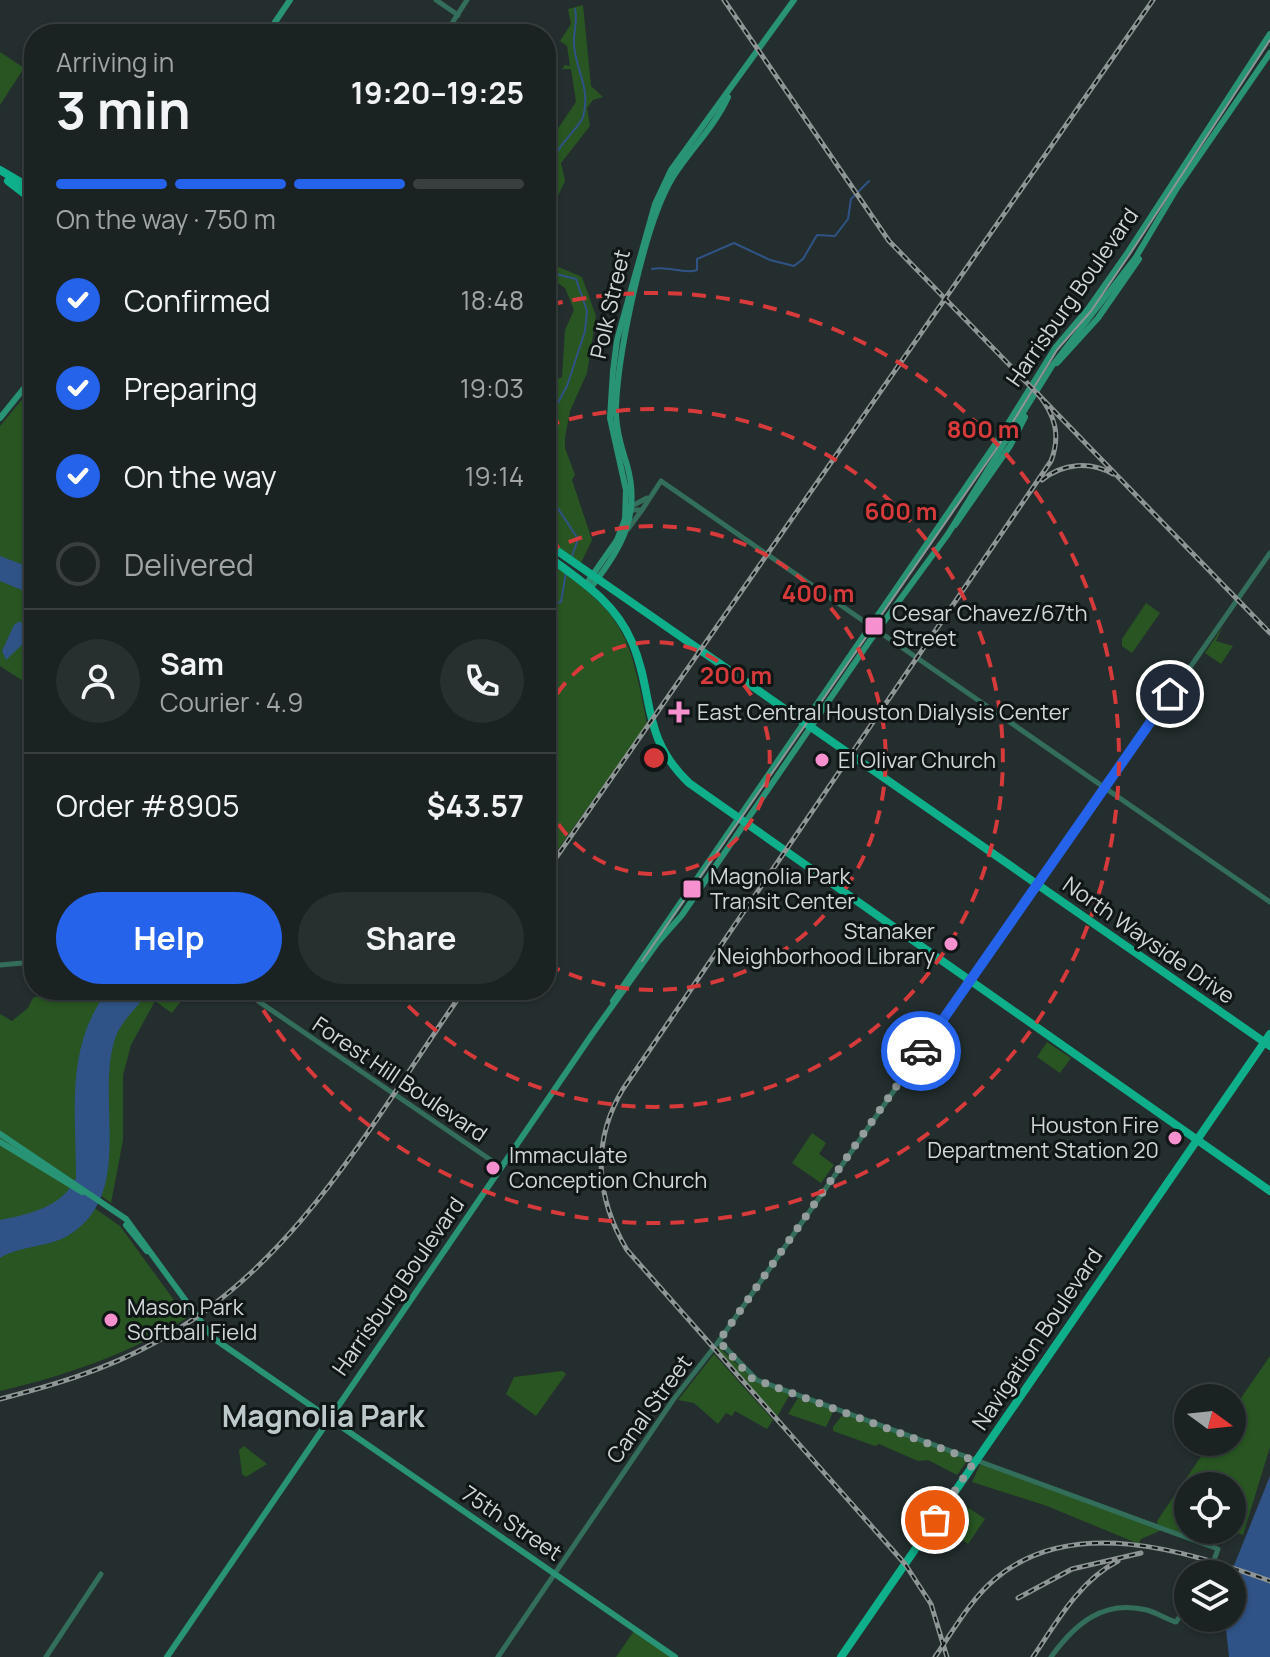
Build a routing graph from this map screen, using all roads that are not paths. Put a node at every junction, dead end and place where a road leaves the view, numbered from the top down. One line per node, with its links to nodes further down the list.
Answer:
1 (290, 0): 6 (main road)
2 (436, 0): 5 (street)
3 (467, 0): 5 (street)
4 (794, 0): 21 (main road, Polk Street)
5 (458, 15): 7 (street)
6 (274, 24)
7 (452, 24)
8 (1270, 34): 11 (main road, Harrisburg Boulevard)
9 (1270, 53): 14 (main road, Harrisburg Boulevard)
10 (4, 176): 12 (main road); 13 (main road)
11 (1169, 185): 15 (main road, Harrisburg Boulevard); 16 (main road)
12 (24, 187)
13 (24, 187)
14 (1162, 213): 15 (main road, Harrisburg Boulevard); 17 (main road)
15 (1078, 328): 23 (main road, Harrisburg Boulevard); 25 (main road, Harrisburg Boulevard)
16 (1045, 357): 17 (main road); 23 (main road)
17 (1055, 365): 25 (main road)
18 (24, 388): 19 (main road)
19 (0, 418)
20 (651, 495): 21 (street); 22 (street); 31 (street)
21 (630, 509): 22 (street); 24 (main road, Polk Street); 30 (main road, Polk Street)
22 (642, 510): 24 (street)
23 (945, 515): 31 (main road, Harrisburg Boulevard)
24 (628, 529): 30 (main road, Polk Street)
25 (948, 534): 32 (main road, Harrisburg Boulevard)
26 (1270, 553): 34 (street, Canal Street)
27 (556, 554): 29 (main road)
28 (556, 559): 29 (main road)
29 (562, 561): 30 (main road, North Wayside Drive)
30 (592, 582): 33 (main road, North Wayside Drive); 35 (main road)
31 (870, 623): 32 (street); 33 (main road, Harrisburg Boulevard)
32 (878, 628): 33 (main road, Harrisburg Boulevard); 34 (street)
33 (808, 724): 35 (main road, Harrisburg Boulevard); 36 (main road, North Wayside Drive)
34 (1105, 787): 36 (street, Canal Street); 37 (street)
35 (742, 822): 40 (main road); 46 (main road, Harrisburg Boulevard)
36 (1038, 884): 40 (street, Canal Street); 42 (main road, North Wayside Drive)
37 (1270, 902)
38 (24, 963): 39 (street)
39 (0, 965)
40 (970, 982): 44 (main road); 49 (street, Canal Street)
41 (257, 1000): 46 (street, Forest Hill Boulevard)
42 (1269, 1041): 44 (main road, Navigation Boulevard)
43 (0, 1134): 47 (main road)
44 (1197, 1141): 48 (main road); 51 (main road, Navigation Boulevard)
45 (0, 1142): 47 (main road)
46 (501, 1167): 50 (main road, Harrisburg Boulevard)
47 (65, 1179): 50 (main road, 75th Street)
48 (1270, 1191)
49 (719, 1341): 51 (street); 53 (street, Canal Street)
50 (329, 1418): 53 (main road, 75th Street); 57 (main road, Harrisburg Boulevard)
51 (975, 1461): 52 (street); 60 (main road, Navigation Boulevard)
52 (1214, 1560)
53 (554, 1573): 58 (street, Canal Street); 59 (main road, 75th Street)
54 (101, 1574): 56 (street)
55 (1174, 1621): 61 (street)
56 (46, 1657)
57 (167, 1657)
58 (498, 1657)
59 (675, 1657)
60 (841, 1657)
61 (1051, 1657)

